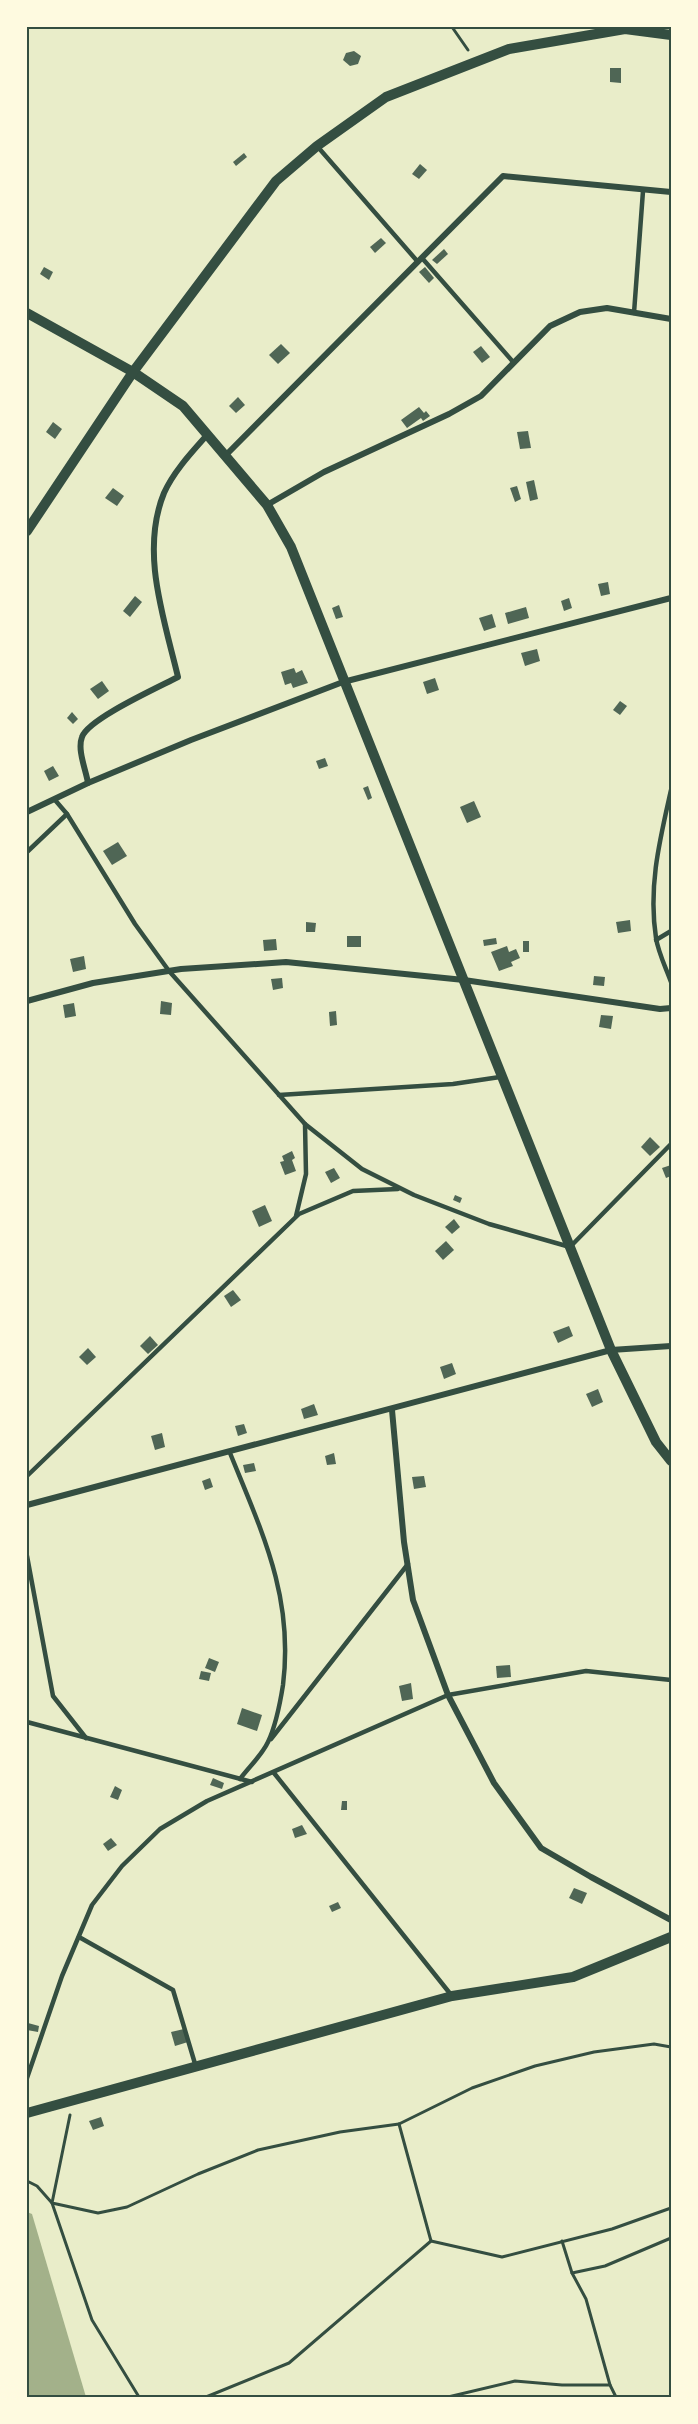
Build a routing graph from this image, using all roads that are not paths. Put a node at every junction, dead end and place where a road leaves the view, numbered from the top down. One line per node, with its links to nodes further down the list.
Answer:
1 (626, 28): 2 (street); 3 (street)
2 (671, 35)
3 (317, 146): 6 (lane); 11 (street)
4 (643, 190): 5 (street); 6 (street); 8 (lane)
5 (671, 192)
6 (420, 260): 10 (lane); 13 (street)
7 (27, 313): 11 (street)
8 (634, 313): 9 (street); 10 (street)
9 (671, 319)
10 (514, 363): 14 (street)
11 (133, 372): 12 (street); 15 (street)
12 (208, 434): 13 (street); 18 (street)
13 (226, 455): 14 (street)
14 (267, 505): 17 (street)
15 (28, 528)
16 (671, 598): 17 (street)
17 (343, 682): 18 (street); 28 (street)
18 (88, 783): 20 (street)
19 (671, 790): 21 (lane)
20 (55, 800): 22 (street); 23 (lane)
21 (669, 811): 26 (lane)
22 (27, 812)
23 (67, 814): 24 (lane); 27 (lane)
24 (27, 852)
25 (671, 931): 26 (lane)
26 (656, 939): 29 (lane)
27 (169, 971): 28 (street); 30 (street); 33 (lane)
28 (464, 980): 31 (street); 32 (street)
29 (671, 982)
30 (27, 1001)
31 (671, 1008)
32 (502, 1076): 33 (lane); 38 (street)
33 (279, 1095): 34 (lane)
34 (305, 1124): 36 (lane); 37 (lane)
35 (671, 1144): 38 (lane)
36 (401, 1189): 37 (lane); 38 (lane)
37 (295, 1218): 44 (lane)
38 (570, 1247): 40 (street)
39 (671, 1346): 40 (street)
40 (611, 1350): 41 (street); 43 (street)
41 (392, 1410): 42 (street); 47 (street)
42 (230, 1453): 45 (street); 52 (lane)
43 (671, 1461)
44 (27, 1476)
45 (27, 1506)
46 (27, 1556): 51 (lane)
47 (408, 1564): 49 (street); 52 (lane)
48 (671, 1680): 49 (lane)
49 (448, 1695): 53 (lane); 56 (street)
50 (27, 1722): 51 (lane)
51 (86, 1738): 54 (lane)
52 (268, 1743): 54 (lane)
53 (274, 1773): 55 (lane); 59 (lane)
54 (240, 1779): 55 (lane)
55 (252, 1782): 57 (lane)
56 (671, 1920)
57 (79, 1937): 60 (lane); 61 (lane)
58 (671, 1937): 59 (street)
59 (452, 1996): 60 (street)
60 (196, 2067): 62 (street)
61 (27, 2078)
62 (27, 2113)

